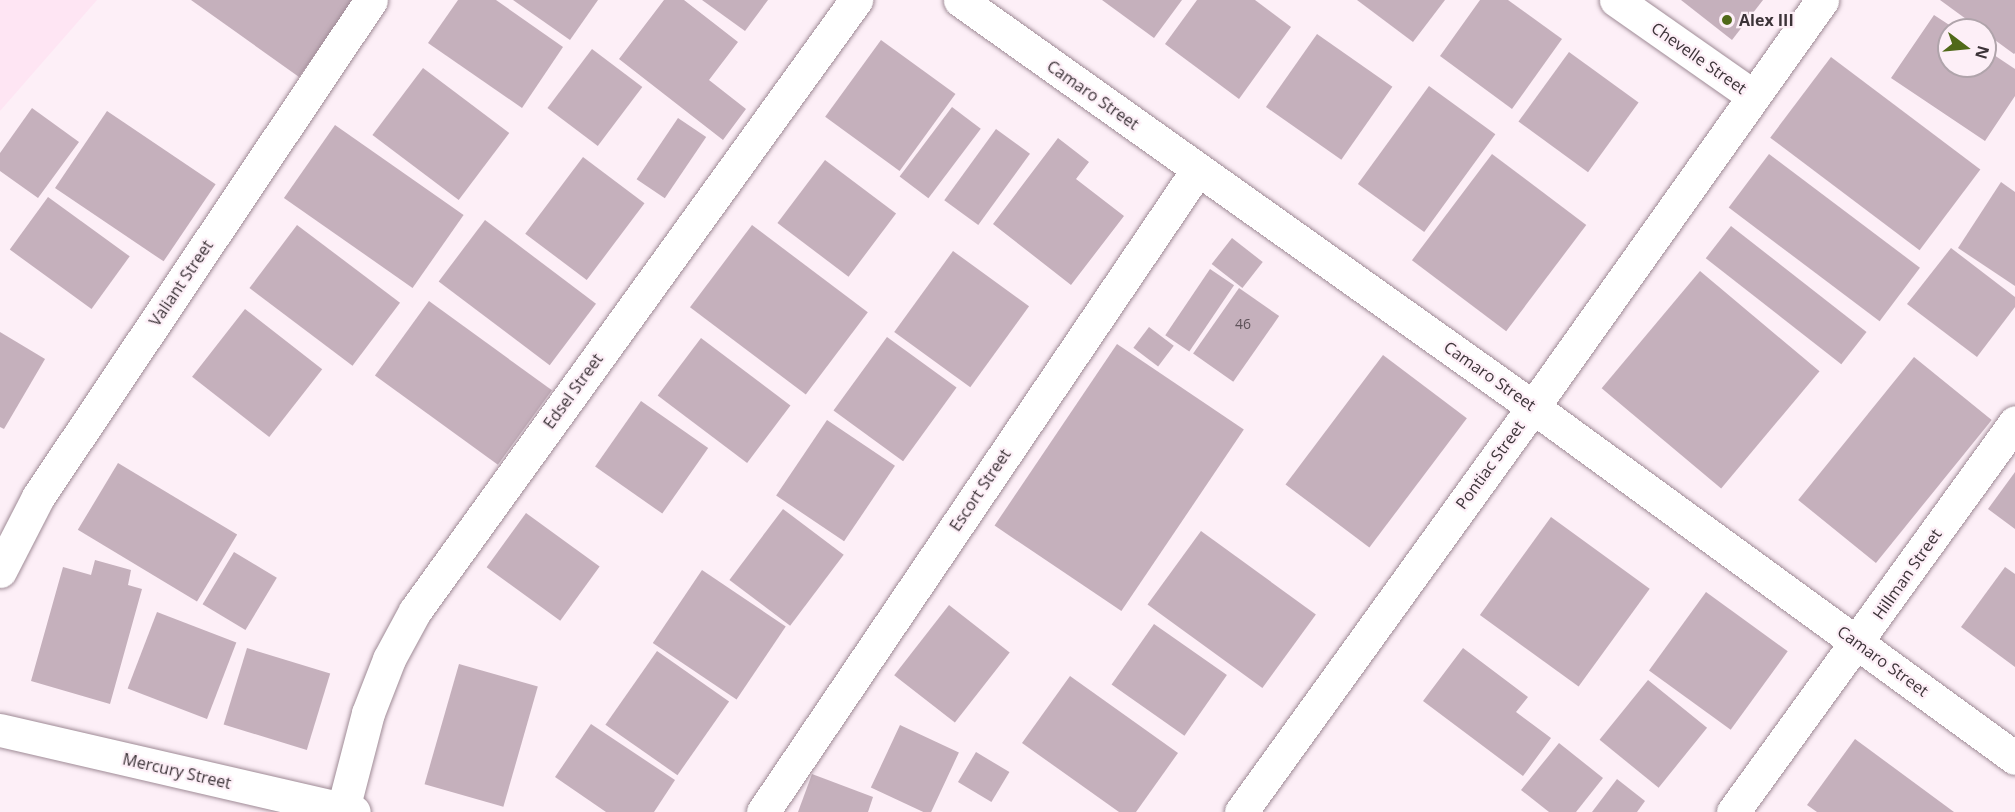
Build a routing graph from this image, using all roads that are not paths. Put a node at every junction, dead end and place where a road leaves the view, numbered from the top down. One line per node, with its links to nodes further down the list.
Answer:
1 (371, 0): 10 (street, Valiant Street)
2 (856, 0): 14 (street, Edsel Street)
3 (960, 0): 7 (street, Camaro Street)
4 (1616, 0): 6 (street, Chevelle Street)
5 (1822, 0): 6 (street, Pontiac Street)
6 (1754, 96): 8 (street, Pontiac Street)
7 (1198, 169): 8 (street, Camaro Street); 15 (street, Escort Street)
8 (1533, 407): 11 (street, Camaro Street); 16 (street, Pontiac Street)
9 (2015, 422): 11 (street, Hillman Street)
10 (0, 571)
11 (1858, 642): 13 (street, Camaro Street); 17 (street, Hillman Street)
12 (0, 730): 14 (street, Mercury Street)
13 (2015, 758)
14 (348, 811)
15 (763, 812)
16 (1241, 812)
17 (1733, 812)

